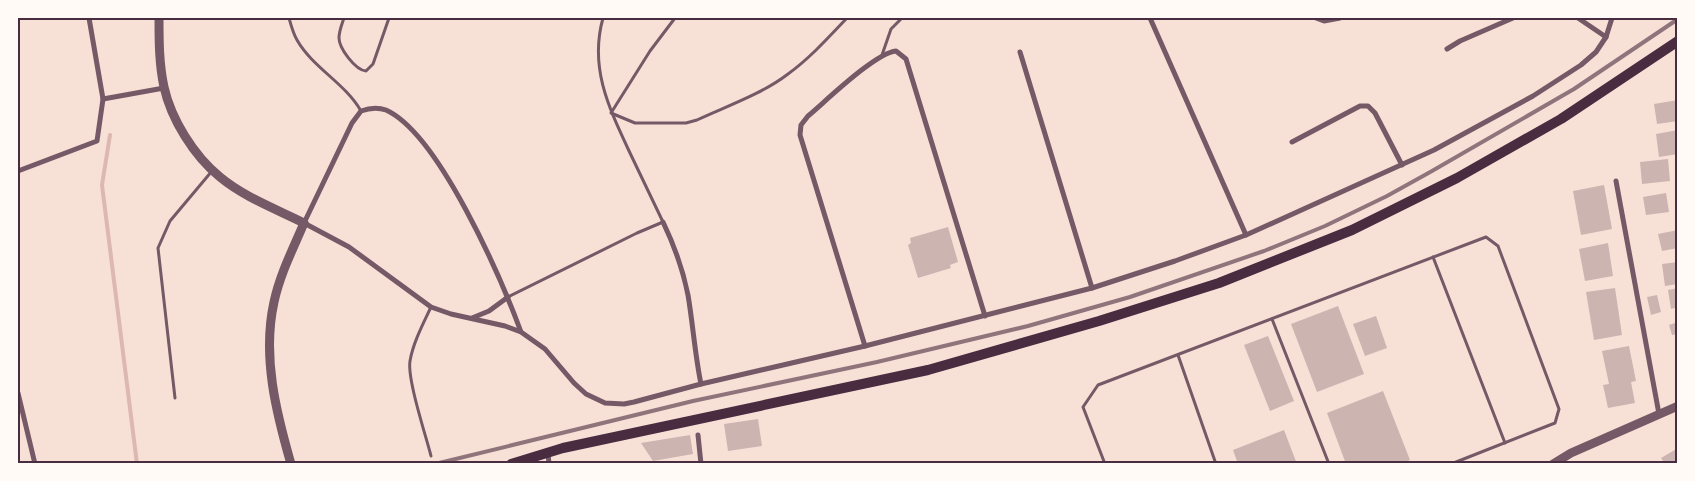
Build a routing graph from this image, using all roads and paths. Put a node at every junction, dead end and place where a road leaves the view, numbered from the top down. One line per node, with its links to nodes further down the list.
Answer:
1 (89, 18): 22 (street)
2 (158, 18): 21 (street)
3 (288, 18): 23 (lane)
4 (344, 18): 5 (lane)
5 (389, 18)
6 (603, 18): 24 (lane)
7 (674, 18): 24 (lane)
8 (847, 18): 24 (lane)
9 (902, 18): 20 (lane)
10 (1150, 18): 32 (street)
11 (1316, 18): 12 (street)
12 (1340, 18)
13 (1513, 18): 18 (street)
14 (1578, 18): 16 (street)
15 (1612, 18): 16 (street)
16 (1606, 37): 26 (street)
17 (1678, 41): 50 (main road)
18 (1447, 49)
19 (1020, 52): 34 (street)
20 (882, 55): 37 (street); 41 (street)
21 (164, 88): 22 (street); 27 (street)
22 (103, 99): 28 (street)
23 (361, 111): 31 (street); 35 (street)
24 (611, 113): 30 (lane)
25 (1292, 142): 26 (street)
26 (1402, 165): 32 (street)
27 (213, 170): 31 (street); 45 (lane)
28 (18, 171)
29 (1616, 181): 47 (street)
30 (663, 222): 35 (lane); 43 (street)
31 (304, 223): 36 (street); 53 (street)
32 (1246, 235): 34 (street)
33 (1433, 257): 39 (lane); 49 (lane); 49 (lane)
34 (1092, 288): 37 (street)
35 (508, 297): 38 (street); 40 (street)
36 (432, 307): 38 (street); 51 (lane)
37 (985, 316): 41 (street)
38 (472, 318): 40 (street)
39 (1272, 319): 42 (lane); 59 (lane)
40 (521, 332): 43 (street)
41 (865, 346): 43 (street)
42 (1178, 355): 57 (lane); 58 (lane)
43 (701, 384)
44 (18, 393): 52 (street)
45 (175, 398)
46 (1678, 406): 47 (street)
47 (1659, 414): 61 (street)
48 (698, 435): 56 (street)
49 (1505, 443): 60 (lane)
50 (548, 452): 54 (main road); 55 (street)
51 (432, 456)
52 (35, 464)
53 (291, 464)
54 (511, 464)
55 (549, 464)
56 (701, 464)
57 (1105, 464)
58 (1216, 464)
59 (1329, 464)
60 (1451, 464)
61 (1553, 464)

